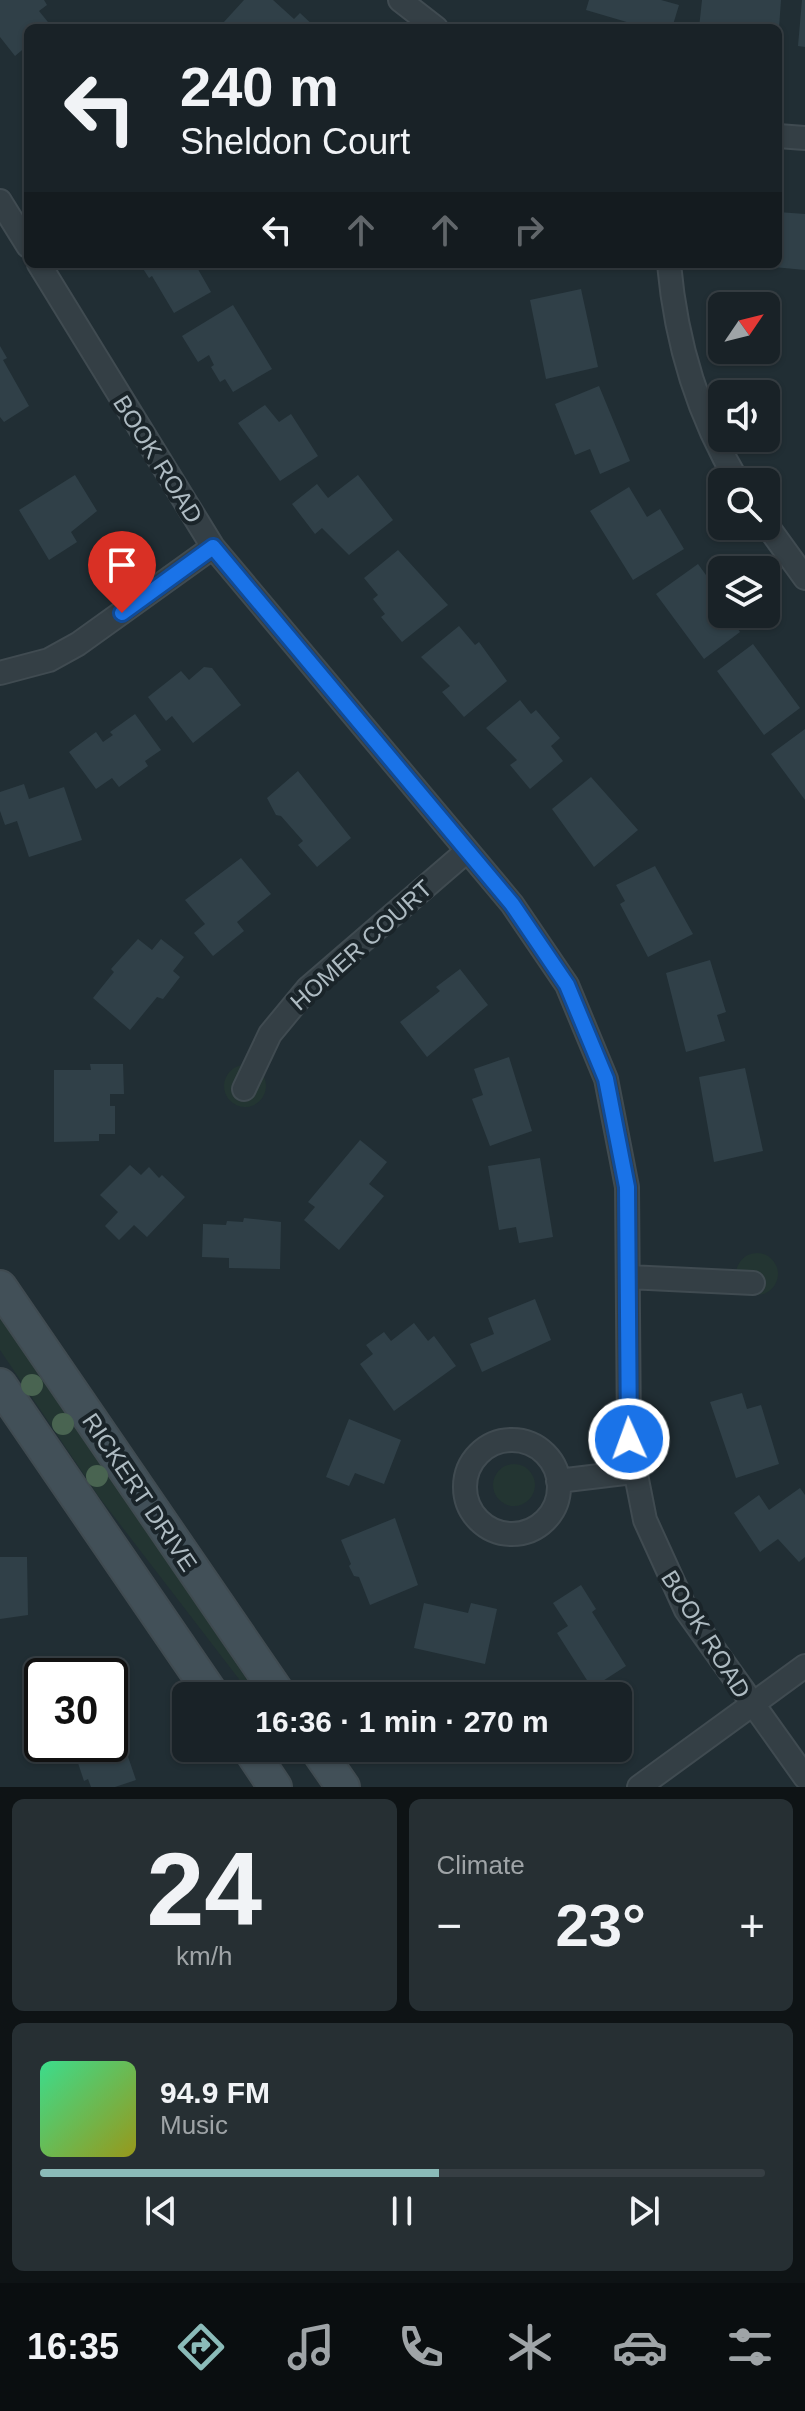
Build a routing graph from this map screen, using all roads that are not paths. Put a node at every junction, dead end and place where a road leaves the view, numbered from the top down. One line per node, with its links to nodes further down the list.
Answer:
1 (400, 0): 2 (street)
2 (431, 24)
3 (782, 136): 4 (street)
4 (805, 138)
5 (0, 201): 6 (street)
6 (24, 240)
7 (41, 268): 11 (street, BOOK ROAD)
8 (669, 268): 9 (street)
9 (730, 468)
10 (778, 540): 12 (street)
11 (213, 547): 13 (street); 14 (street, BOOK ROAD)
12 (805, 578)
13 (0, 673)
14 (467, 851): 15 (street, HOMER COURT); 16 (street, BOOK ROAD)
15 (244, 1089)
16 (628, 1277): 17 (street); 20 (street, BOOK ROAD)
17 (753, 1283)
18 (0, 1287): 24 (street, RICKERT DRIVE)
19 (0, 1385): 23 (street)
20 (633, 1472): 21 (street); 25 (street, BOOK ROAD)
21 (558, 1481): 21 (street)
22 (805, 1666): 25 (street)
23 (203, 1682)
24 (270, 1682)
25 (752, 1705): 28 (street, BOOK ROAD); 31 (street)
26 (258, 1762): 29 (street)
27 (326, 1762): 30 (street)
28 (805, 1777)
29 (275, 1787)
30 (343, 1787)
31 (639, 1787)

